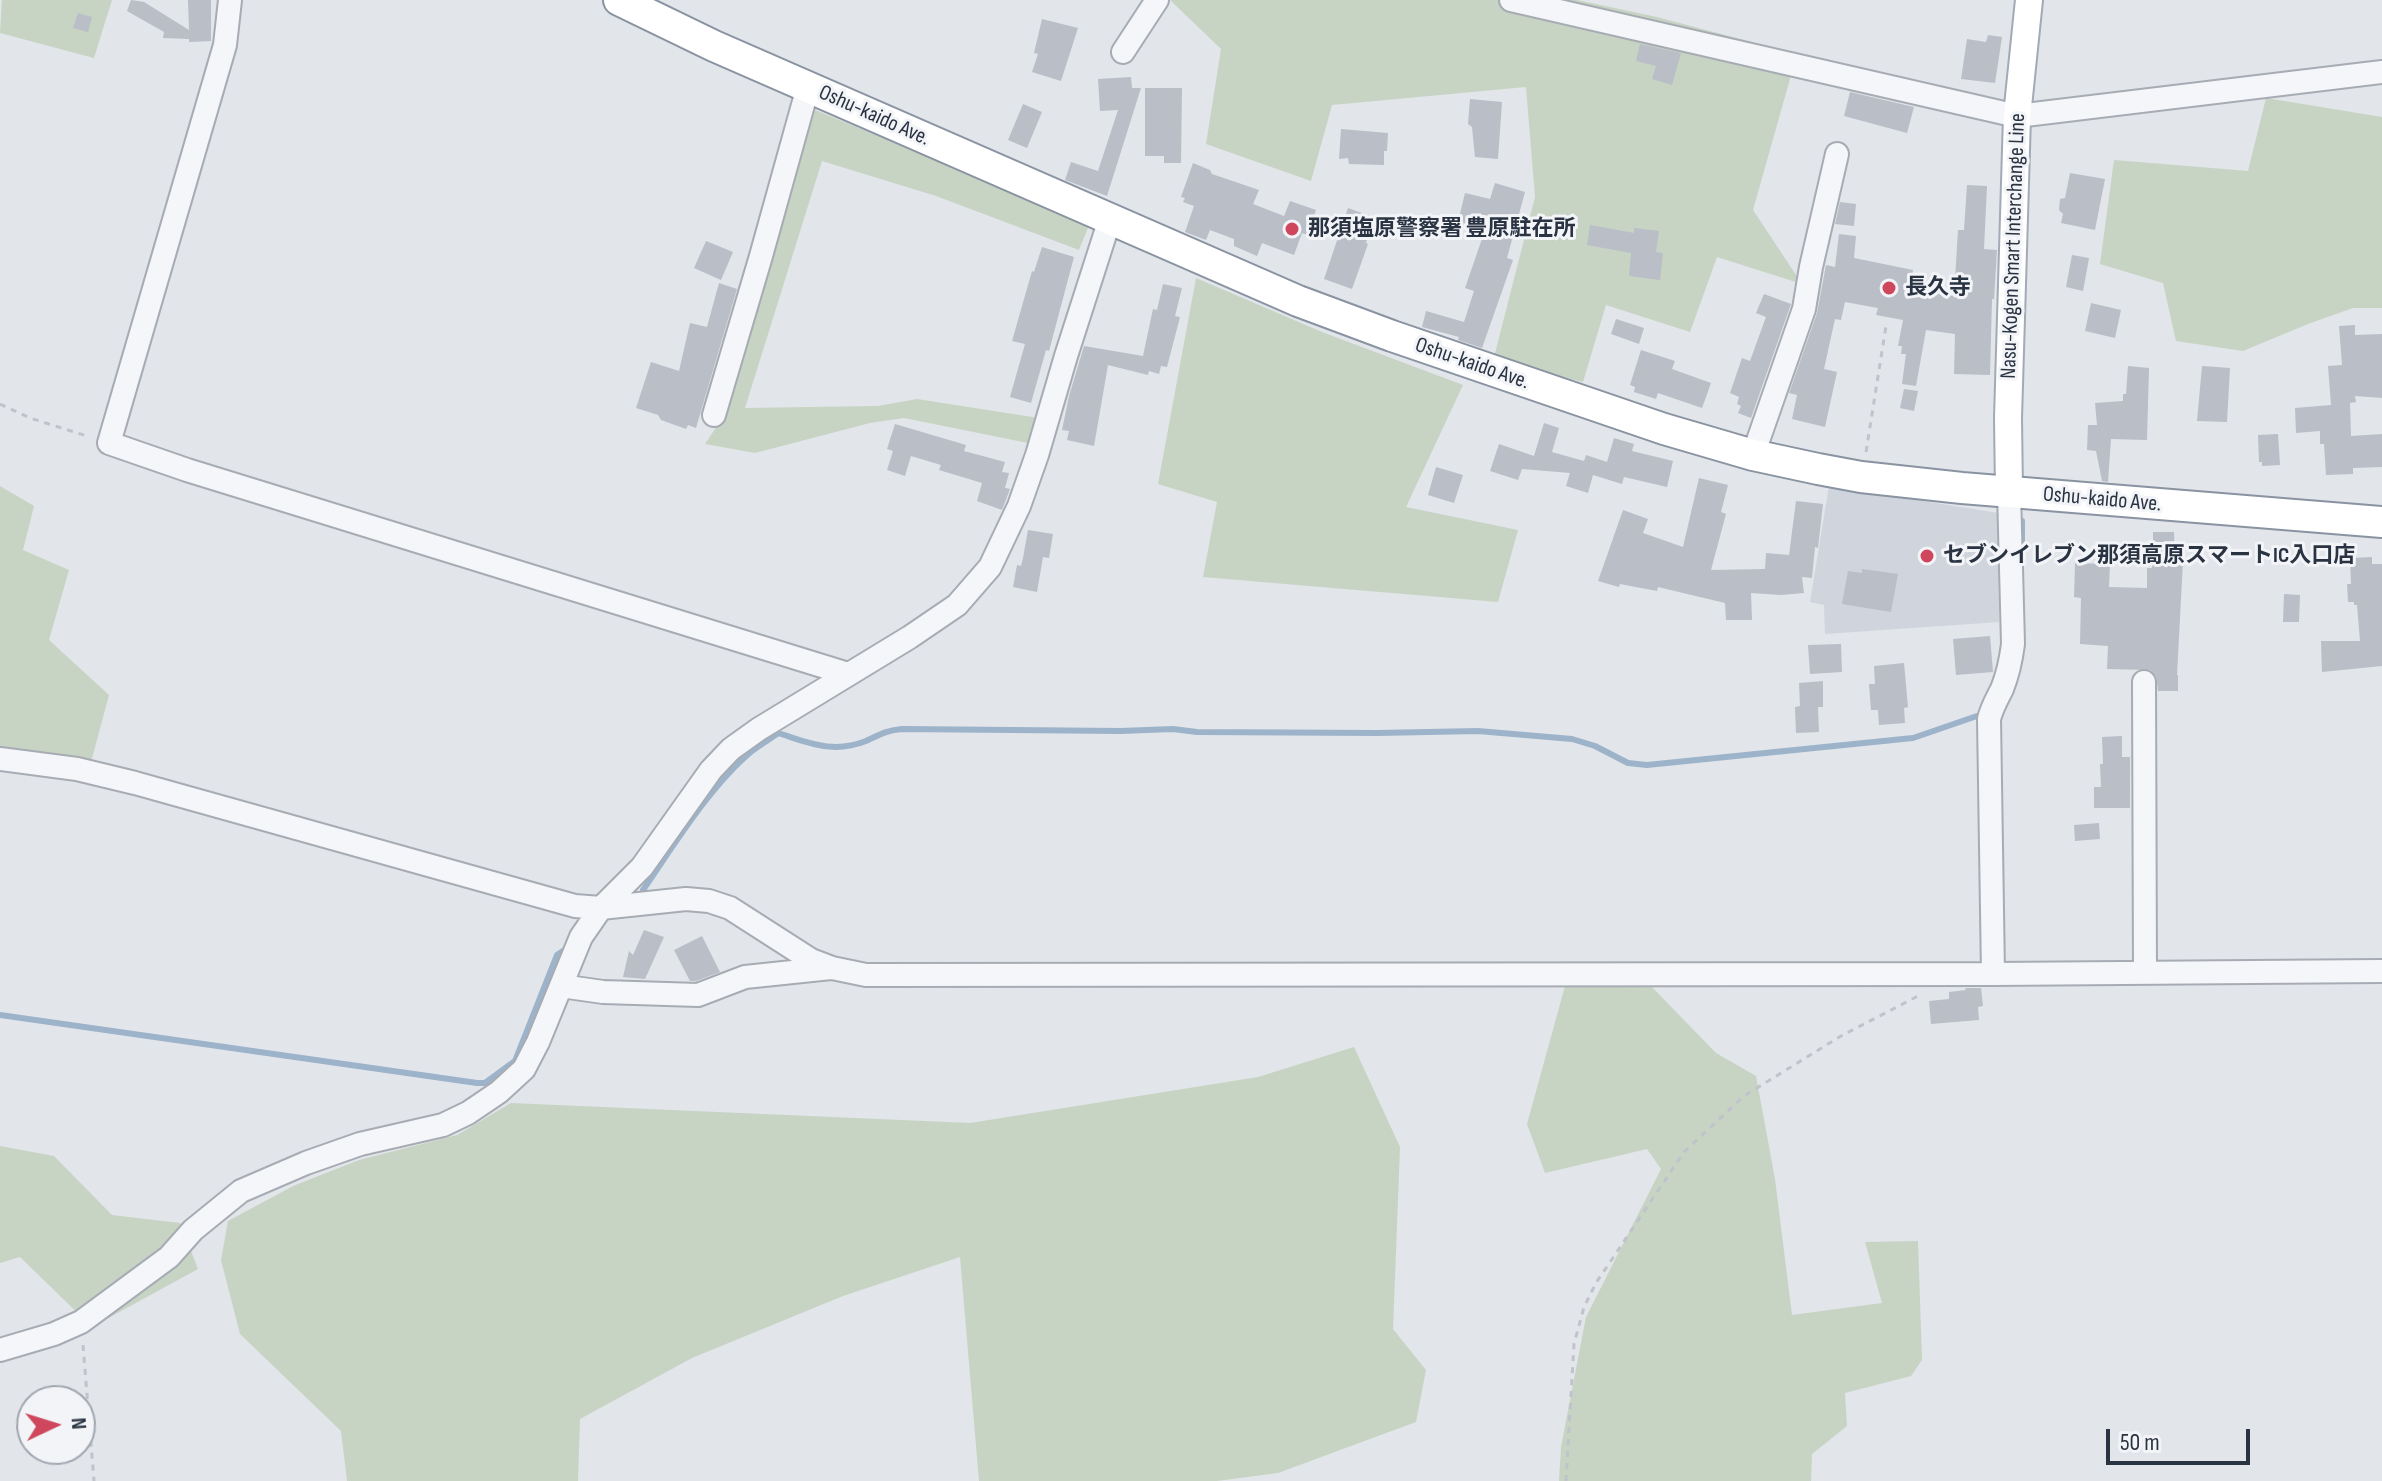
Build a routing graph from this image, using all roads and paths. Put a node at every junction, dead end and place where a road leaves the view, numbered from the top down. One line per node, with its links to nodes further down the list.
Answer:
1 (230, 0): 15 (street)
2 (619, 0): 8 (highway, Oshu-kaido Ave.)
3 (1157, 0): 6 (street)
4 (1511, 0): 9 (street)
5 (2029, 0): 9 (main road, Nasu-Kogen Smart Interchange Line)
6 (1123, 52)
7 (2382, 72): 9 (street)
8 (808, 87): 11 (highway, Oshu-kaido Ave.); 14 (street)
9 (2017, 116): 18 (main road, Nasu-Kogen Smart Interchange Line)
10 (1837, 154): 16 (street)
11 (1110, 219): 16 (highway, Oshu-kaido Ave.); 20 (street)
12 (1886, 326): 17 (path)
13 (0, 404): 15 (path)
14 (714, 415)
15 (109, 443): 20 (street)
16 (1753, 455): 17 (highway, Oshu-kaido Ave.)
17 (1861, 477): 18 (highway, Oshu-kaido Ave.)
18 (2009, 492): 19 (highway, Oshu-kaido Ave.); 27 (street)
19 (2382, 522)
20 (848, 674): 23 (street)
21 (2144, 682): 26 (street)
22 (0, 759): 23 (street)
23 (601, 908): 24 (street); 28 (street)
24 (832, 968): 27 (street); 28 (street)
25 (2382, 971): 26 (street)
26 (2145, 973): 27 (street)
27 (1993, 974)
28 (561, 986): 30 (street)
29 (1923, 993): 33 (path)
30 (81, 1322): 31 (street); 32 (path)
31 (0, 1350)
32 (94, 1481)
33 (1566, 1481)

